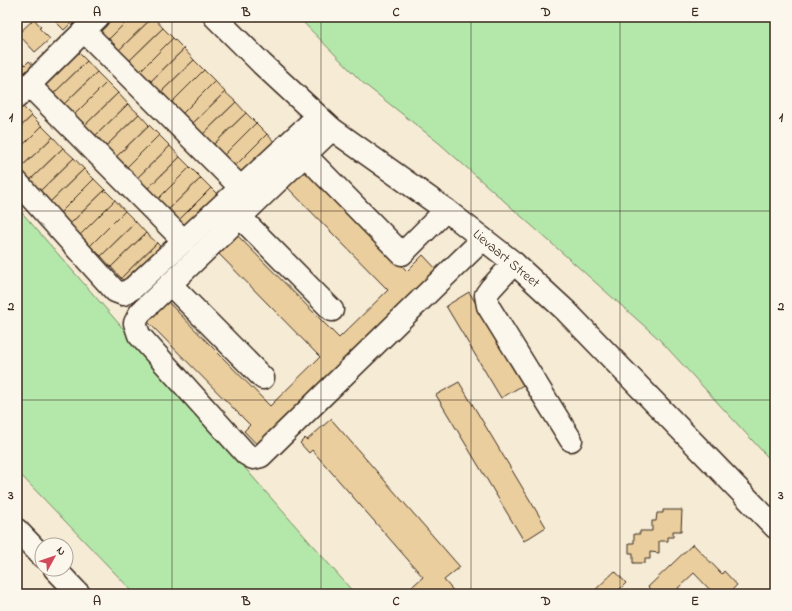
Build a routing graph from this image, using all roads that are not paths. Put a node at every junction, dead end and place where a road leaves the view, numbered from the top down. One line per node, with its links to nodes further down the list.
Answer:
1 (215, 17): 4 (street, Lievaart Street)
2 (91, 24): 3 (street); 7 (street)
3 (23, 91): 11 (street)
4 (324, 123): 5 (street); 7 (street); 8 (street, Lievaart Street)
5 (305, 154): 8 (street); 9 (street)
6 (17, 182): 11 (street)
7 (241, 188): 11 (street)
8 (446, 210): 10 (street, Lievaart Street)
9 (240, 216): 13 (street); 14 (street)
10 (483, 239): 12 (street, Lievaart Street); 13 (street)
11 (184, 241)
12 (514, 263): 16 (street); 17 (street, Lievaart Street)
13 (170, 284): 15 (street)
14 (332, 310)
15 (263, 378)
16 (571, 440)
17 (775, 527)
18 (17, 530): 19 (street)
19 (34, 548)
20 (63, 577): 21 (street)
21 (79, 594)

